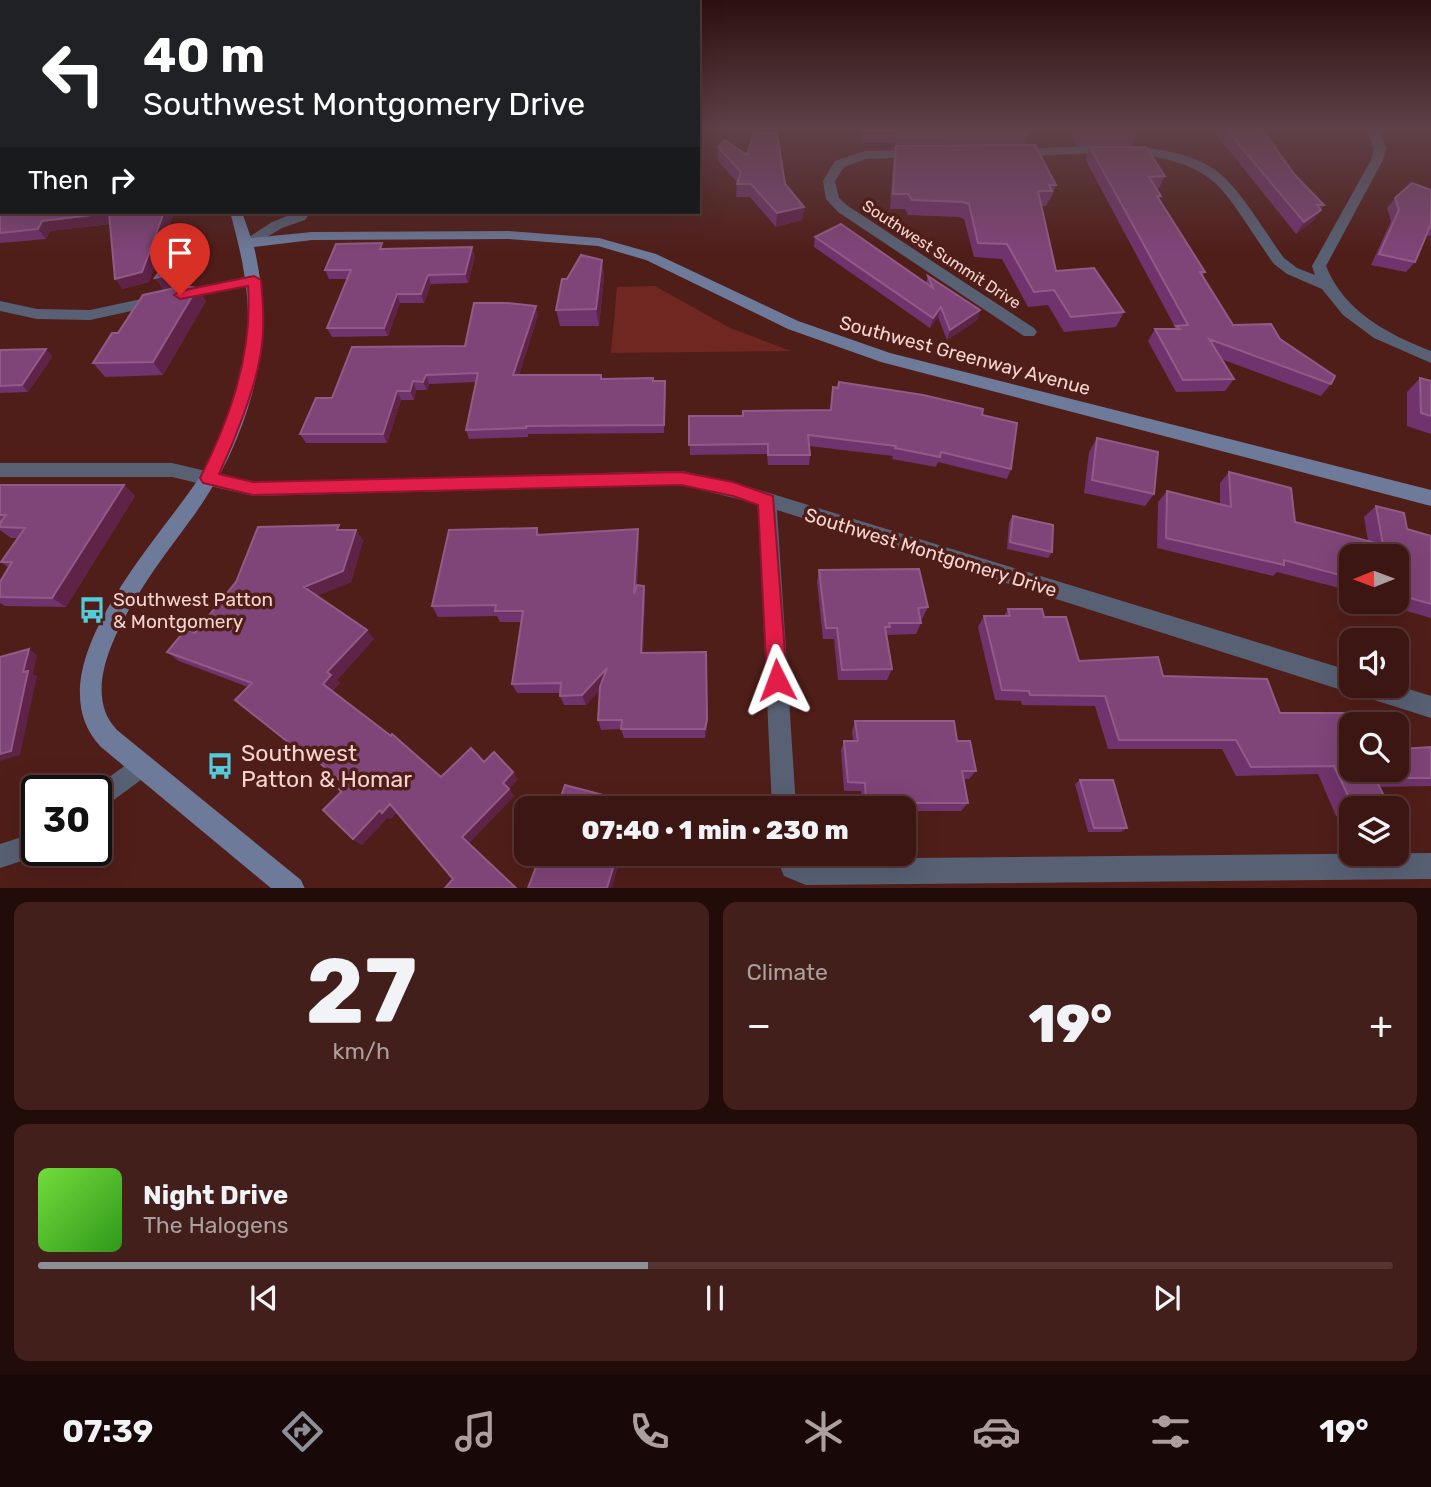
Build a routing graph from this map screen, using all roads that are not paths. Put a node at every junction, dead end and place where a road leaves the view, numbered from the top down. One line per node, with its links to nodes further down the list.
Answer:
1 (836, 169): 10 (street, Southwest Summit Drive)
2 (1206, 169): 8 (street)
3 (1372, 169): 8 (street)
4 (237, 214): 6 (street)
5 (302, 214): 6 (street)
6 (247, 243): 7 (street); 14 (street, Southwest Greenway Avenue)
7 (254, 280): 9 (street); 13 (street)
8 (1325, 285): 11 (street)
9 (0, 306)
10 (1029, 332)
11 (1431, 357)
12 (0, 470): 13 (street, Southwest Montgomery Drive)
13 (208, 478): 15 (street, Southwest Montgomery Drive); 19 (street)
14 (1431, 498)
15 (767, 501): 16 (street, Southwest Montgomery Drive); 21 (street)
16 (1339, 678)
17 (1403, 698): 18 (street)
18 (1431, 707)
19 (141, 766): 20 (street); 26 (street)
20 (112, 789)
21 (783, 796)
22 (21, 850): 23 (street)
23 (0, 856)
24 (793, 866): 25 (street)
25 (1431, 866)
26 (292, 888)

